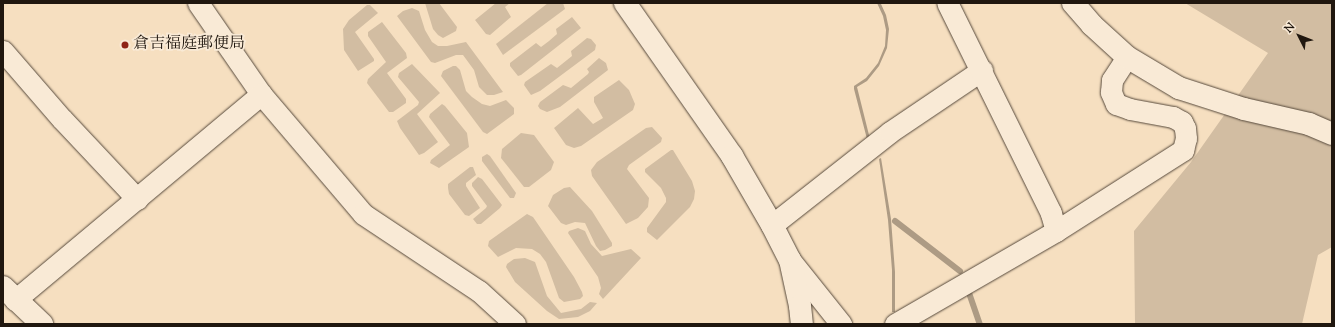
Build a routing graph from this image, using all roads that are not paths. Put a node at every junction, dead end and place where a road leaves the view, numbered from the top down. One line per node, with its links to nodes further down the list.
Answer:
1 (198, 3): 8 (street)
2 (625, 3): 11 (street)
3 (947, 3): 7 (street)
4 (1073, 3): 6 (street)
5 (3, 51): 10 (street)
6 (1127, 57): 9 (street); 12 (street)
7 (982, 70): 11 (street); 12 (street)
8 (261, 94): 10 (street); 16 (street)
9 (1332, 134)
10 (137, 199): 14 (street)
11 (772, 225): 13 (street)
12 (1056, 231): 19 (street)
13 (790, 260): 17 (street); 18 (street)
14 (9, 294): 15 (street)
15 (42, 324)
16 (515, 324)
17 (802, 324)
18 (841, 324)
19 (895, 324)

